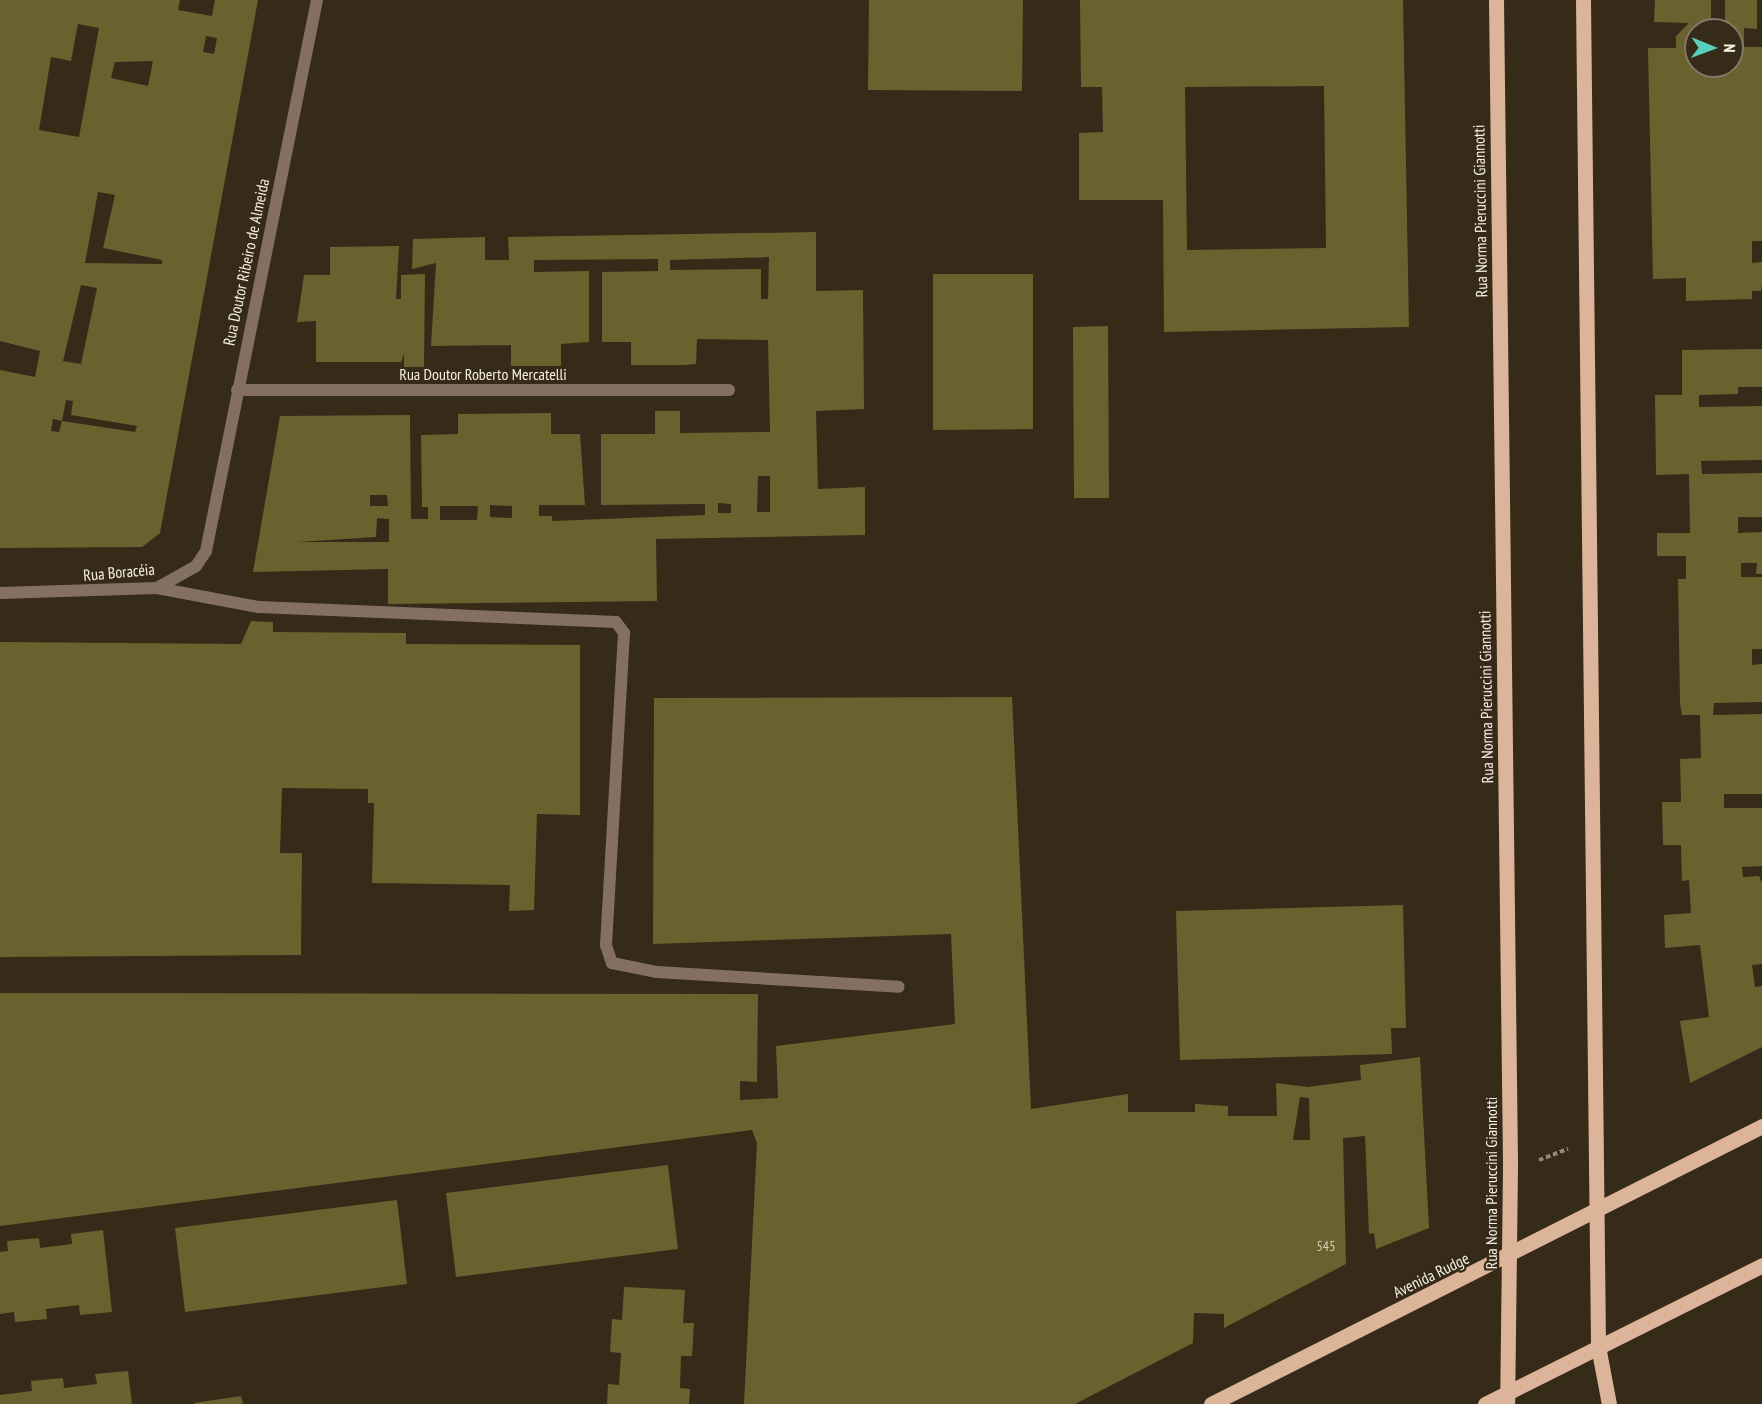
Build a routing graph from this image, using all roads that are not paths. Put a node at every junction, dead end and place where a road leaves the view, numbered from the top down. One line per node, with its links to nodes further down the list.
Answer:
1 (317, 0): 4 (street, Rua Doutor Ribeiro de Almeida)
2 (1496, 0): 12 (main road, Rua Norma Pieruccini Giannotti)
3 (1582, 0): 11 (main road)
4 (237, 390): 5 (street, Rua Doutor Roberto Mercatelli); 6 (street, Rua Doutor Ribeiro de Almeida)
5 (729, 390)
6 (212, 531): 7 (street, Rua Boracéia)
7 (158, 588): 8 (street, Rua Boracéia); 9 (street)
8 (0, 592)
9 (899, 987)
10 (1762, 1126): 11 (main road, Avenida Rudge)
11 (1596, 1211): 12 (main road, Avenida Rudge); 14 (main road)
12 (1510, 1256): 15 (main road, Rua Norma Pieruccini Giannotti); 16 (main road, Avenida Rudge)
13 (1762, 1265): 14 (main road)
14 (1598, 1346): 15 (main road); 18 (main road)
15 (1505, 1399): 17 (main road)
16 (1210, 1404)
17 (1485, 1404)
18 (1609, 1404)

